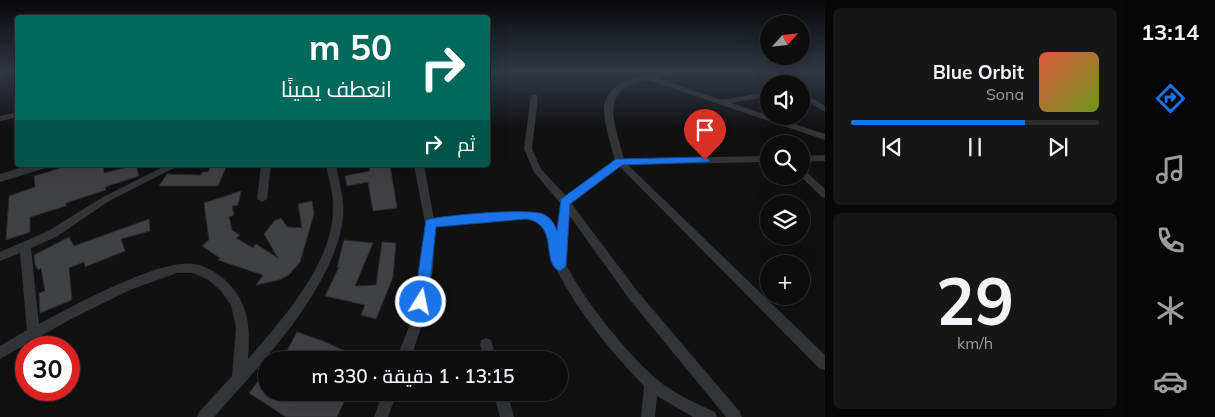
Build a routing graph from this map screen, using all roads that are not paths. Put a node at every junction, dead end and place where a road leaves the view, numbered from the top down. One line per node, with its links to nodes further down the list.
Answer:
1 (618, 90): 16 (street)
2 (688, 90): 6 (street)
3 (534, 96): 26 (street)
4 (760, 96): 6 (street)
5 (810, 99): 8 (street)
6 (722, 102): 12 (street)
7 (15, 109): 9 (street)
8 (825, 110)
9 (0, 113)
10 (15, 115): 11 (street)
11 (0, 119)
12 (825, 136)
13 (825, 158): 15 (street)
14 (760, 159): 16 (street)
15 (810, 159)
16 (620, 162): 26 (street); 36 (street)
17 (36, 167): 22 (street)
18 (171, 167): 28 (street)
19 (266, 167): 25 (street)
20 (331, 167): 37 (street)
21 (419, 167): 27 (street)
22 (0, 178)
23 (810, 181): 24 (street)
24 (825, 195)
25 (262, 199)
26 (565, 202): 30 (street); 46 (street)
27 (430, 223): 30 (street); 33 (street)
28 (24, 247): 29 (street); 31 (street)
29 (0, 257)
30 (560, 266): 38 (street)
31 (34, 334): 35 (street); 37 (street)
32 (486, 344): 34 (street)
33 (406, 351)
34 (488, 351)
35 (0, 353)
36 (825, 364)
37 (239, 378): 41 (street)
38 (651, 383): 44 (street); 45 (street)
39 (387, 401): 42 (street)
40 (503, 401): 43 (street)
41 (204, 417)
42 (381, 417)
43 (507, 417)
44 (648, 417)
45 (710, 417)
46 (735, 417)

